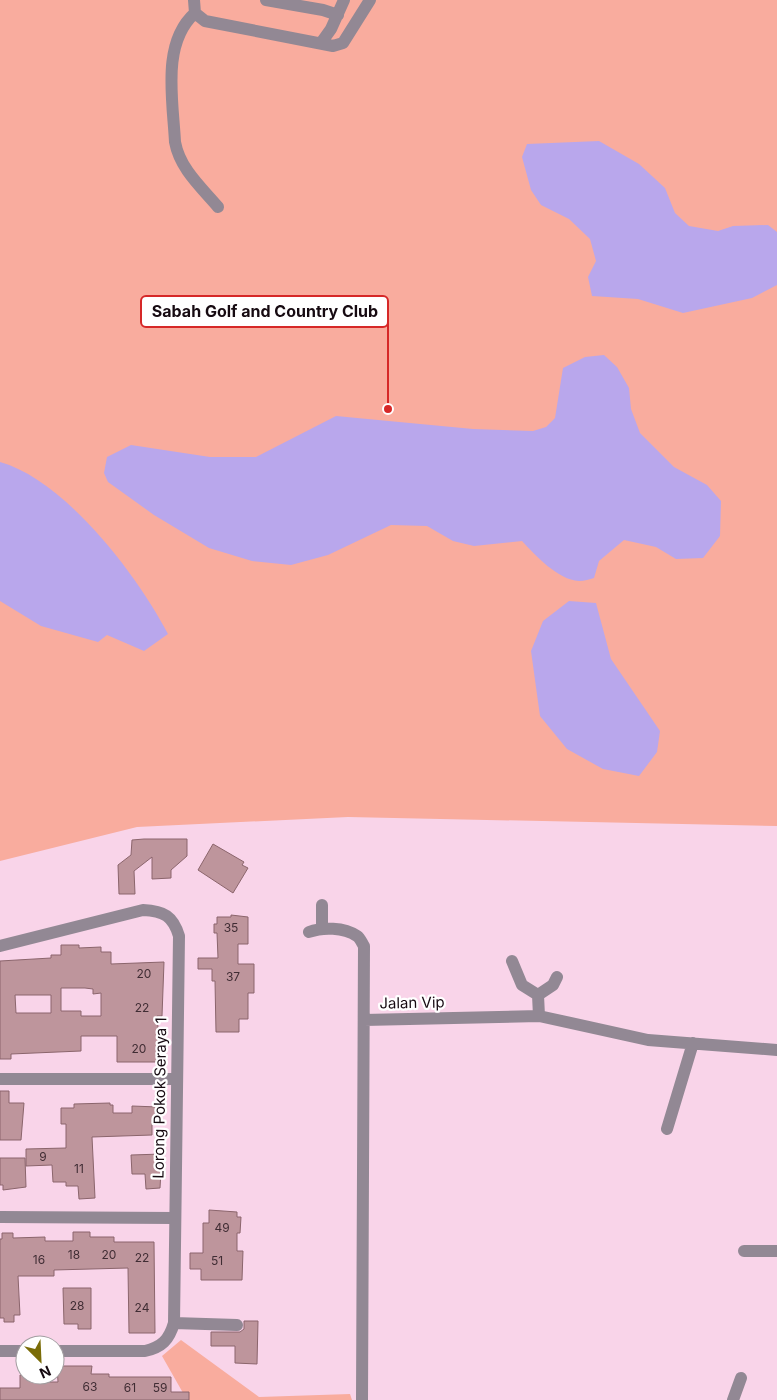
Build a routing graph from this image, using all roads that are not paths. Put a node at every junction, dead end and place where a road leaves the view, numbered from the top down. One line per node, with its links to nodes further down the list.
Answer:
1 (266, 0): 5 (street)
2 (344, 0): 5 (street)
3 (370, 0): 6 (street)
4 (195, 6): 6 (street); 7 (street)
5 (338, 15): 6 (street)
6 (321, 43)
7 (218, 207)
8 (322, 905): 9 (street)
9 (322, 928): 10 (street); 16 (street)
10 (309, 932)
11 (0, 946): 20 (street, Lorong Pokok Seraya 1)
12 (512, 961): 14 (street)
13 (557, 976): 14 (street)
14 (538, 995): 15 (street)
15 (539, 1016): 16 (street, Jalan Vip); 17 (street, Jalan Vip)
16 (364, 1020): 32 (street, Jalan Vip)
17 (693, 1043): 18 (street, Jalan Vip); 21 (street)
18 (777, 1050)
19 (0, 1079): 20 (street)
20 (176, 1079): 23 (street, Lorong Pokok Seraya 1)
21 (667, 1129)
22 (0, 1217): 23 (street)
23 (174, 1218): 26 (street, Lorong Pokok Seraya 1)
24 (744, 1251): 25 (street)
25 (777, 1251)
26 (174, 1323): 27 (street); 30 (street)
27 (237, 1325)
28 (0, 1351): 29 (street)
29 (15, 1351)
30 (65, 1351)
31 (742, 1378): 33 (street)
32 (362, 1400)
33 (733, 1400)

